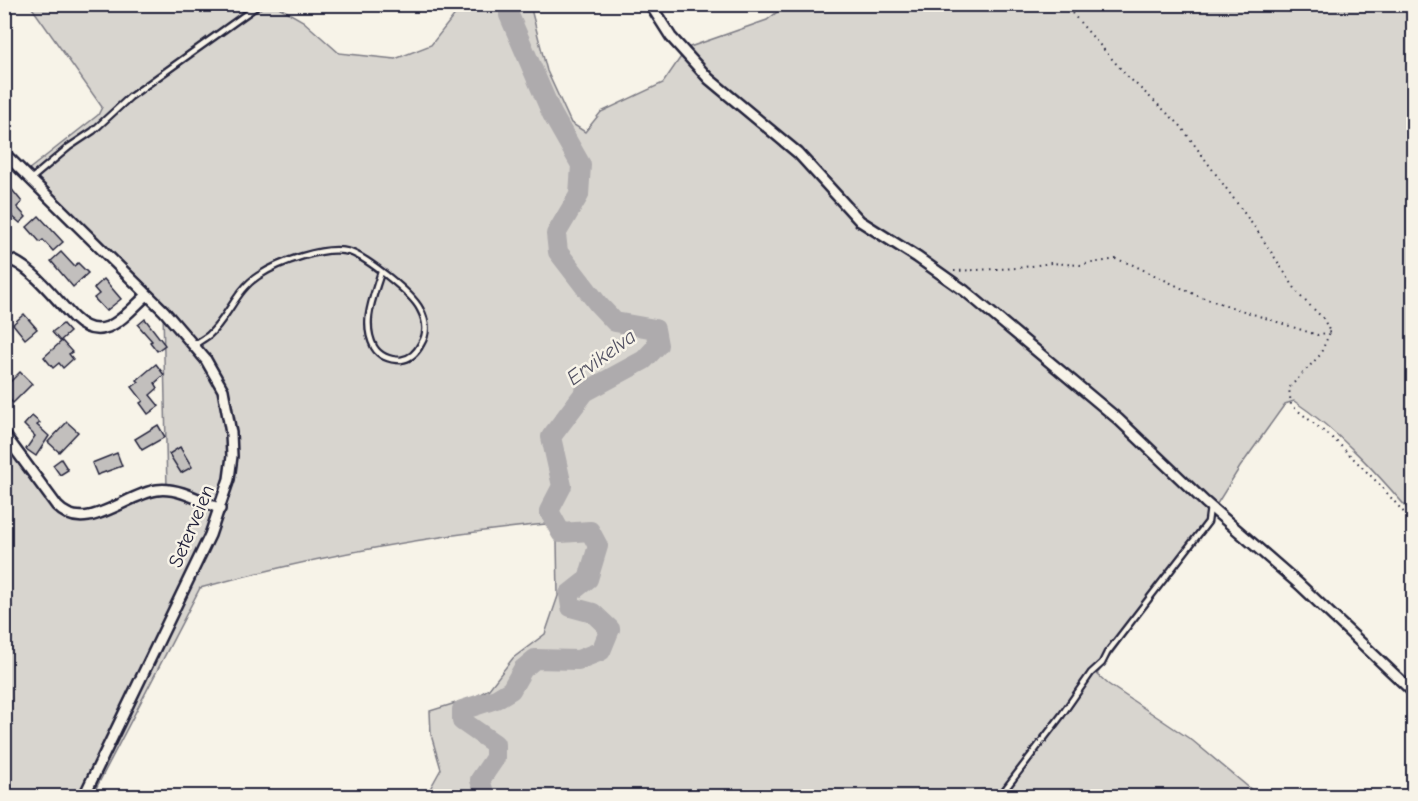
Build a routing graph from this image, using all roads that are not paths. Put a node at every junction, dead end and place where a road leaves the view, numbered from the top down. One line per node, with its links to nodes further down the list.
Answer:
1 (260, 4): 4 (lane)
2 (650, 4): 10 (street)
3 (4, 153): 4 (street, Seterveien)
4 (31, 179): 7 (street, Seterveien)
5 (4, 258): 7 (street)
6 (381, 272): 6 (lane); 8 (lane)
7 (147, 295): 8 (street, Seterveien)
8 (194, 345): 11 (street, Seterveien)
9 (4, 434): 11 (street)
10 (1209, 504): 12 (street); 14 (lane)
11 (220, 508): 13 (street, Seterveien)
12 (1413, 693)
13 (84, 796)
14 (1000, 796)

